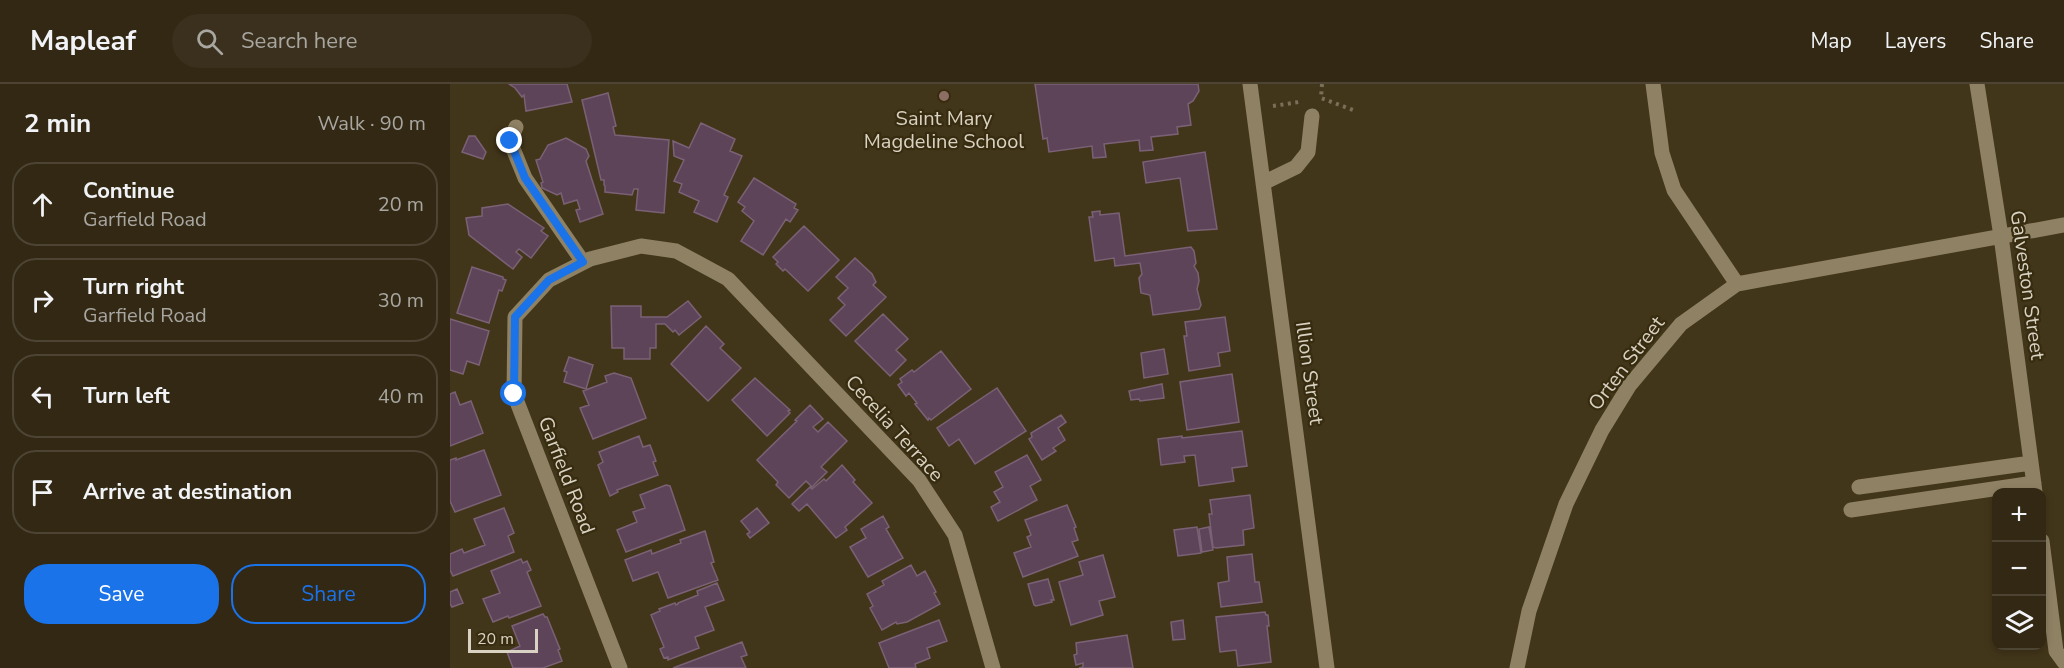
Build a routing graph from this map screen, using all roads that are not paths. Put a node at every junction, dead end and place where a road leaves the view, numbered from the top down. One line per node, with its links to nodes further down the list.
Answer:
1 (1250, 84): 6 (street, Illion Street)
2 (1653, 84): 11 (street)
3 (1977, 84): 8 (street, Galveston Street)
4 (1312, 116): 6 (street)
5 (516, 127): 9 (street)
6 (1263, 183): 21 (street, Illion Street)
7 (2064, 225): 8 (street, Orten Street)
8 (2001, 236): 11 (street, Orten Street); 12 (street, Galveston Street)
9 (583, 262): 10 (street, Garfield Road); 19 (street, Garfield Road)
10 (728, 279): 20 (street, Cecelia Terrace)
11 (1737, 284): 22 (street, Orten Street)
12 (2031, 463): 13 (street); 14 (street, Galveston Street)
13 (1858, 487)
14 (2034, 488)
15 (1992, 493): 16 (street)
16 (1851, 510)
17 (2042, 542): 18 (street)
18 (2064, 662)
19 (620, 668)
20 (993, 668)
21 (1327, 668)
22 (1517, 668)

